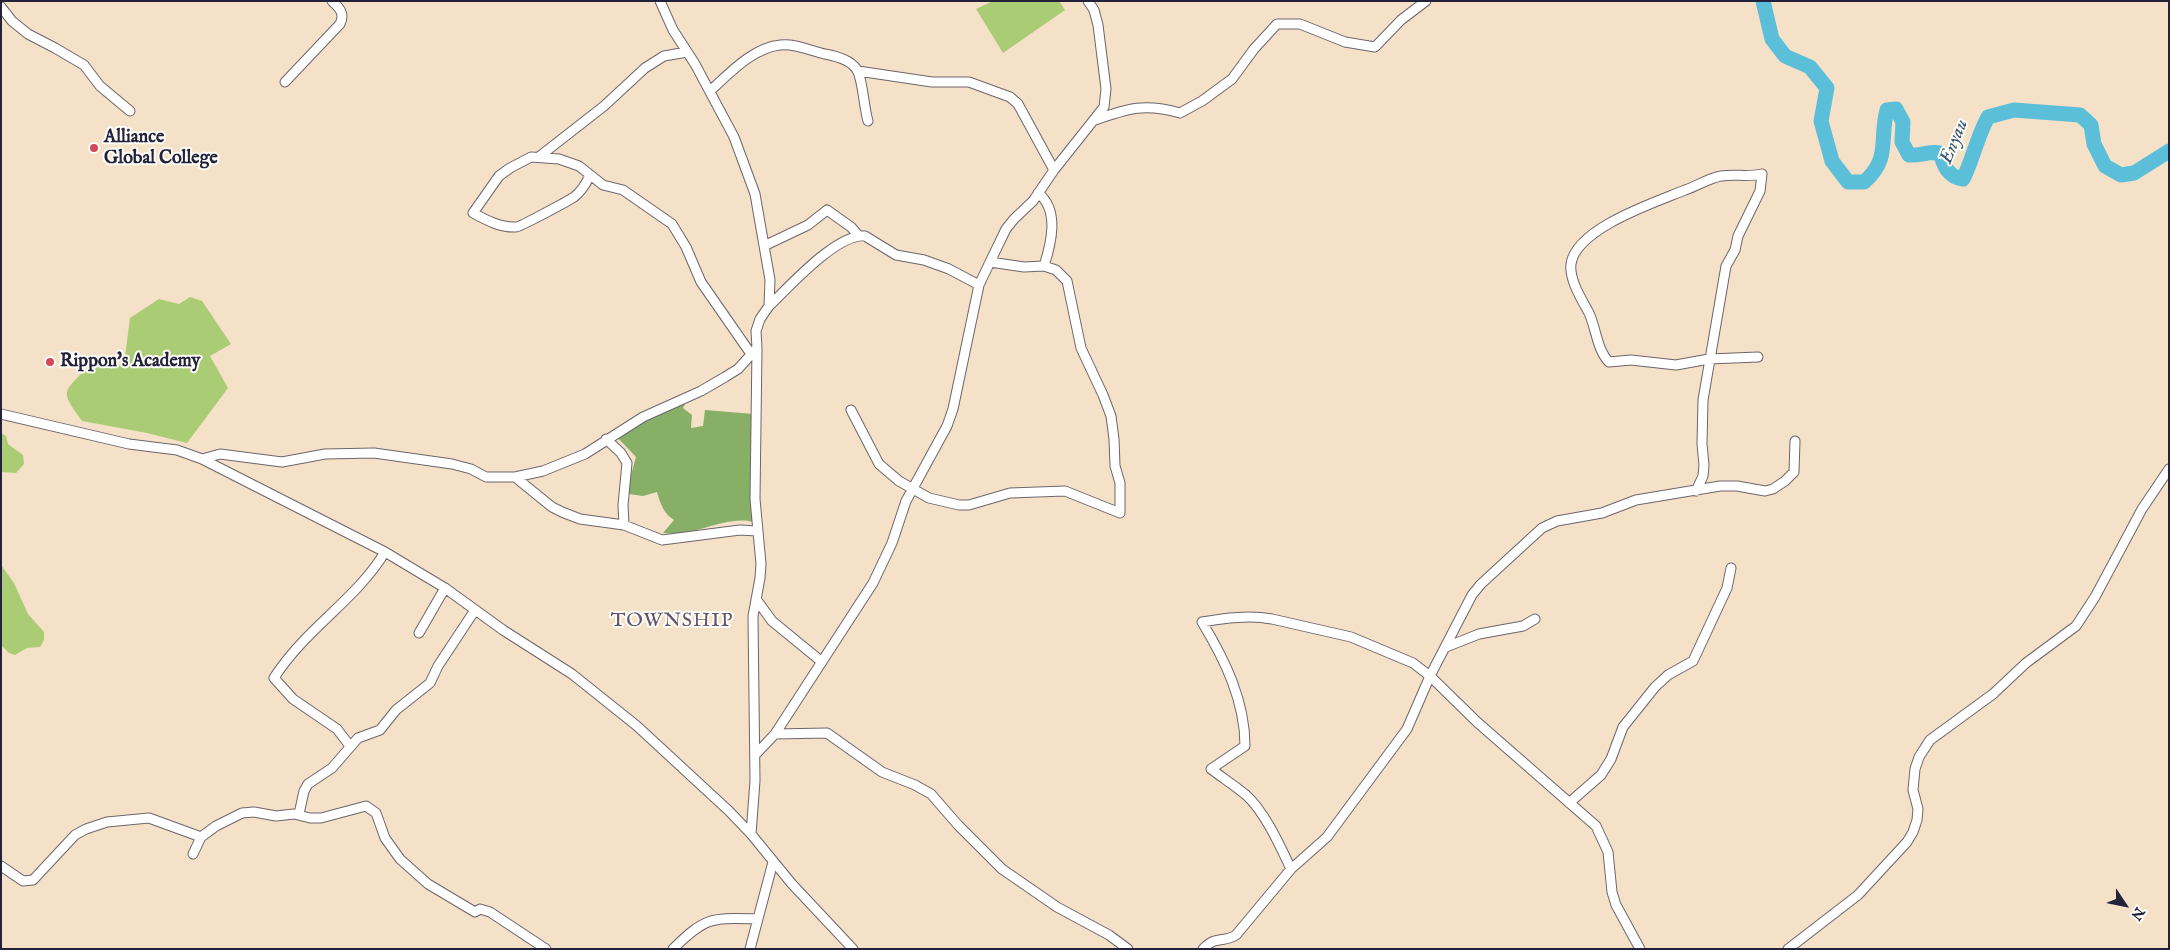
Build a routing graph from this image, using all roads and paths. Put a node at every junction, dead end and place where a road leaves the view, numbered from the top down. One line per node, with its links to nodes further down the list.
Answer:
1 (332, 1): 8 (street)
2 (660, 1): 6 (street)
3 (1088, 1): 11 (street)
4 (1426, 1): 11 (street)
5 (1, 7): 10 (street)
6 (687, 52): 9 (street); 13 (street)
7 (858, 71): 9 (street); 12 (street); 14 (street)
8 (285, 82)
9 (710, 92): 18 (street)
10 (130, 112)
11 (1095, 120): 14 (street)
12 (868, 121)
13 (540, 156): 15 (street); 15 (street)
14 (1054, 170): 16 (street)
15 (590, 175): 23 (street)
16 (1038, 193): 19 (street); 20 (street)
17 (859, 236): 18 (street); 21 (street); 22 (street)
18 (766, 245): 22 (street)
19 (990, 262): 20 (street); 21 (street)
20 (1044, 266): 33 (street)
21 (979, 284): 33 (street)
22 (769, 306): 23 (street)
23 (754, 351): 28 (street); 36 (street)
24 (1758, 357): 25 (street)
25 (1710, 359): 25 (street); 34 (street)
26 (851, 410): 33 (street)
27 (1, 414): 30 (street)
28 (606, 439): 32 (street); 35 (street)
29 (1795, 441): 34 (street)
30 (202, 459): 32 (street); 37 (street)
31 (2169, 469): 66 (street)
32 (515, 477): 35 (street)
33 (912, 490): 45 (street)
34 (1696, 491): 44 (street)
35 (624, 525): 36 (street)
36 (757, 531): 40 (street)
37 (385, 552): 39 (street); 48 (street)
38 (1731, 568): 50 (street)
39 (445, 588): 41 (street); 43 (street)
40 (756, 598): 45 (street); 49 (street)
41 (474, 610): 48 (street); 52 (street)
42 (1535, 619): 44 (street)
43 (419, 633)
44 (1446, 647): 46 (street)
45 (822, 662): 47 (street)
46 (1430, 676): 50 (street); 57 (street); 57 (street)
47 (775, 734): 49 (street); 63 (street)
48 (350, 746): 51 (street)
49 (755, 754): 52 (street)
50 (1569, 803): 65 (street)
51 (299, 814): 53 (street); 59 (street)
52 (751, 834): 55 (street)
53 (201, 837): 54 (street); 56 (street)
54 (193, 854)
55 (773, 862): 58 (street); 62 (street)
56 (1, 866)
57 (1291, 869): 64 (street)
58 (757, 919): 60 (street); 61 (street)
59 (546, 949)
60 (673, 949)
61 (750, 949)
62 (853, 949)
63 (1128, 949)
64 (1203, 949)
65 (1640, 949)
66 (1788, 949)

